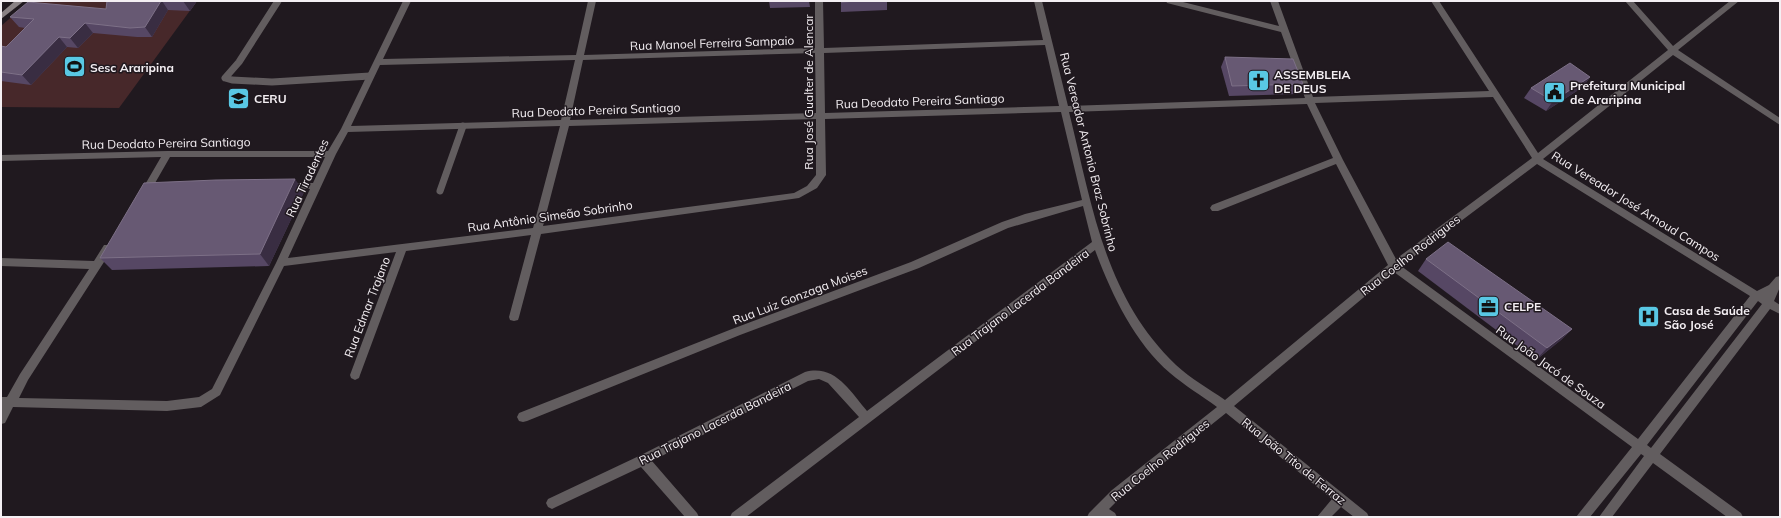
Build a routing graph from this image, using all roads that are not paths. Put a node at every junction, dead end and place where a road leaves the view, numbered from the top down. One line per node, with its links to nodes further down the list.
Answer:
1 (20, 1): 12 (street)
2 (278, 1): 19 (lane)
3 (407, 1): 18 (street, Rua Tiradentes)
4 (592, 1): 17 (street)
5 (819, 1): 16 (street, Rua José Gualter de Alencar)
6 (1038, 1): 14 (street, Rua Vereador Antonio Braz Sobrinho)
7 (1170, 1): 13 (street)
8 (1274, 1): 13 (street, Rua João Jacó de Souza)
9 (1435, 1): 20 (street, Rua Vereador José Arnoud Campos)
10 (1629, 1): 15 (street)
11 (1735, 1): 15 (street, Rua Coelho Rodrigues)
12 (1, 17)
13 (1283, 30): 21 (street, Rua João Jacó de Souza)
14 (1047, 42): 16 (street, Rua Manoel Ferreira Sampaio); 22 (street, Rua Vereador Antonio Braz Sobrinho)
15 (1672, 50): 24 (street); 31 (street, Rua Coelho Rodrigues)
16 (821, 51): 17 (street, Rua Manoel Ferreira Sampaio); 23 (street, Rua José Gualter de Alencar)
17 (579, 58): 18 (street, Rua Manoel Ferreira Sampaio); 25 (street)
18 (377, 62): 19 (street, Rua Tiradentes)
19 (370, 76): 27 (street, Rua Tiradentes)
20 (1496, 94): 21 (street, Rua Deodato Pereira Santiago); 31 (street, Rua Vereador José Arnoud Campos)
21 (1310, 101): 22 (street, Rua Deodato Pereira Santiago); 32 (street, Rua João Jacó de Souza)
22 (1065, 109): 23 (street, Rua Deodato Pereira Santiago); 38 (street, Rua Vereador Antonio Braz Sobrinho)
23 (821, 115): 25 (street, Rua Deodato Pereira Santiago); 33 (street, Rua José Gualter de Alencar)
24 (1780, 122)
25 (565, 123): 26 (street, Rua Deodato Pereira Santiago); 40 (street)
26 (463, 126): 27 (street, Rua Deodato Pereira Santiago); 36 (lane)
27 (345, 129): 29 (street, Rua Tiradentes)
28 (167, 154): 29 (street, Rua Deodato Pereira Santiago); 30 (street, Rua Deodato Pereira Santiago); 37 (street)
29 (331, 154): 35 (street, Rua Tiradentes)
30 (1, 158)
31 (1537, 159): 47 (street, Rua Coelho Rodrigues); 49 (street, Rua Vereador José Arnoud Campos)
32 (1338, 160): 39 (street); 47 (street, Rua João Jacó de Souza)
33 (818, 182): 40 (street, Rua Antônio Simeão Sobrinho)
34 (278, 186): 35 (street)
35 (316, 186): 45 (street, Rua Tiradentes)
36 (440, 191)
37 (139, 202)
38 (1087, 202): 42 (street, Rua Vereador Antonio Braz Sobrinho); 56 (street, Rua Luiz Gonzaga Moises)
39 (1215, 208)
40 (536, 232): 43 (street, Rua Antônio Simeão Sobrinho); 52 (street)
41 (114, 240): 46 (street)
42 (1097, 244): 55 (street, Rua Vereador Antonio Braz Sobrinho); 57 (street, Rua Trajano Lacerda Bandeira)
43 (403, 247): 45 (street, Rua Antônio Simeão Sobrinho); 53 (street, Rua Edmar Trajano)
44 (1, 262): 46 (street)
45 (281, 264): 54 (street, Rua Tiradentes)
46 (97, 265): 54 (street)
47 (1394, 266): 55 (street, Rua Coelho Rodrigues); 59 (street, Rua João Jacó de Souza)
48 (1777, 284): 49 (street); 50 (street)
49 (1756, 296): 50 (street, Rua Vereador José Arnoud Campos); 59 (street)
50 (1768, 303): 51 (street, Rua Vereador José Arnoud Campos); 60 (street)
51 (1780, 310)
52 (514, 317)
53 (355, 375)
54 (6, 403): 58 (street)
55 (1225, 406): 62 (street, Rua João Tito de Ferraz); 64 (street, Rua Coelho Rodrigues)
56 (523, 417)
57 (867, 418): 61 (street, Rua Trajano Lacerda Bandeira); 66 (street, Rua Trajano Lacerda Bandeira)
58 (1, 419)
59 (1639, 447): 60 (street, Rua João Jacó de Souza); 70 (street)
60 (1652, 456): 71 (street); 72 (street, Rua João Jacó de Souza)
61 (643, 460): 63 (street, Rua Trajano Lacerda Bandeira); 65 (street)
62 (1340, 499): 68 (street); 69 (street, Rua João Tito de Ferraz)
63 (552, 503)
64 (1096, 513): 67 (street)
65 (693, 517)
66 (736, 517)
67 (1111, 517)
68 (1323, 517)
69 (1363, 517)
70 (1582, 517)
71 (1605, 517)
72 (1736, 517)

